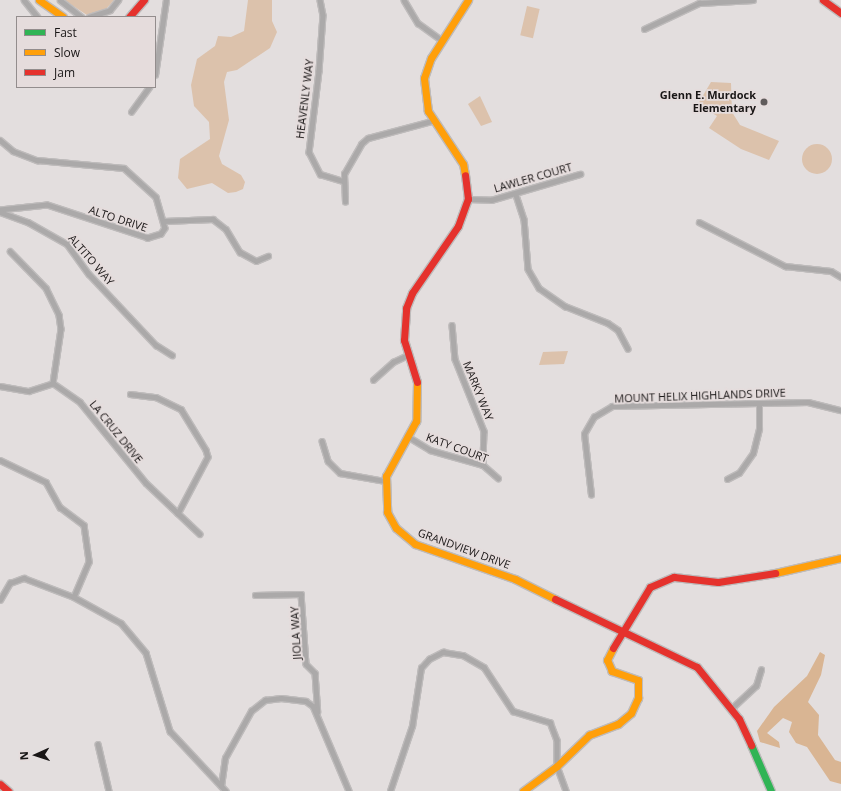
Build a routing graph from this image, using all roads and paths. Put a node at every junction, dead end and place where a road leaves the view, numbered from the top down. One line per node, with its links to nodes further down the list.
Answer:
1 (24, 0): 13 (street)
2 (40, 0): 14 (street)
3 (60, 0): 15 (street)
4 (118, 0): 16 (street)
5 (144, 0): 17 (street)
6 (166, 0): 20 (street)
7 (320, 0): 26 (street, HEAVENLY WAY)
8 (404, 0): 19 (street)
9 (468, 0): 19 (street, GRANDVIEW DRIVE)
10 (753, 0): 18 (street)
11 (823, 0): 12 (street)
12 (841, 13)
13 (37, 16)
14 (62, 16)
15 (81, 16)
16 (92, 16)
17 (130, 16)
18 (644, 29)
19 (441, 40): 23 (street, GRANDVIEW DRIVE)
20 (156, 68)
21 (148, 88): 22 (street)
22 (131, 112)
23 (432, 120): 26 (street); 28 (street, GRANDVIEW DRIVE)
24 (0, 140): 31 (street, ALTO DRIVE)
25 (580, 174): 27 (street, LAWLER COURT)
26 (343, 181): 29 (street)
27 (516, 194): 28 (street, LAWLER COURT); 37 (street)
28 (468, 199): 39 (street, GRANDVIEW DRIVE)
29 (345, 202)
30 (0, 211): 31 (street, ALTO DRIVE); 38 (street, ALTITO WAY)
31 (164, 221): 34 (street)
32 (699, 222): 35 (street)
33 (10, 251): 41 (street)
34 (268, 256)
35 (841, 277)
36 (452, 325): 49 (street, MARKY WAY)
37 (628, 348)
38 (172, 355)
39 (408, 355): 40 (street); 46 (street, GRANDVIEW DRIVE)
40 (373, 380)
41 (53, 383): 42 (street); 54 (street, LA CRUZ DRIVE)
42 (0, 386)
43 (130, 394): 54 (street)
44 (759, 404): 45 (street, MOUNT HELIX HIGHLANDS DRIVE); 51 (street); 53 (street, MOUNT HELIX HIGHLANDS DRIVE)
45 (841, 410)
46 (407, 436): 49 (street, KATY COURT); 52 (street, GRANDVIEW DRIVE)
47 (322, 441): 52 (street)
48 (0, 460): 58 (street)
49 (483, 465): 50 (street, KATY COURT)
50 (498, 478)
51 (727, 479)
52 (385, 481): 60 (street, GRANDVIEW DRIVE)
53 (591, 495)
54 (178, 514): 55 (street, LA CRUZ DRIVE)
55 (200, 534)
56 (841, 558): 60 (street)
57 (255, 595): 63 (street, JIOLA WAY)
58 (74, 597): 59 (street); 67 (street)
59 (0, 600)
60 (620, 632): 62 (street, GRANDVIEW DRIVE); 65 (street)
61 (761, 670): 62 (street)
62 (732, 708): 75 (street, GRANDVIEW DRIVE)
63 (318, 714): 67 (street); 71 (street)
64 (98, 744): 69 (street)
65 (557, 766): 72 (street); 73 (street); 74 (street)
66 (0, 784): 68 (street)
67 (221, 786): 70 (street)
68 (8, 791)
69 (109, 791)
70 (226, 791)
71 (349, 791)
72 (390, 791)
73 (523, 791)
74 (566, 791)
75 (771, 791)

